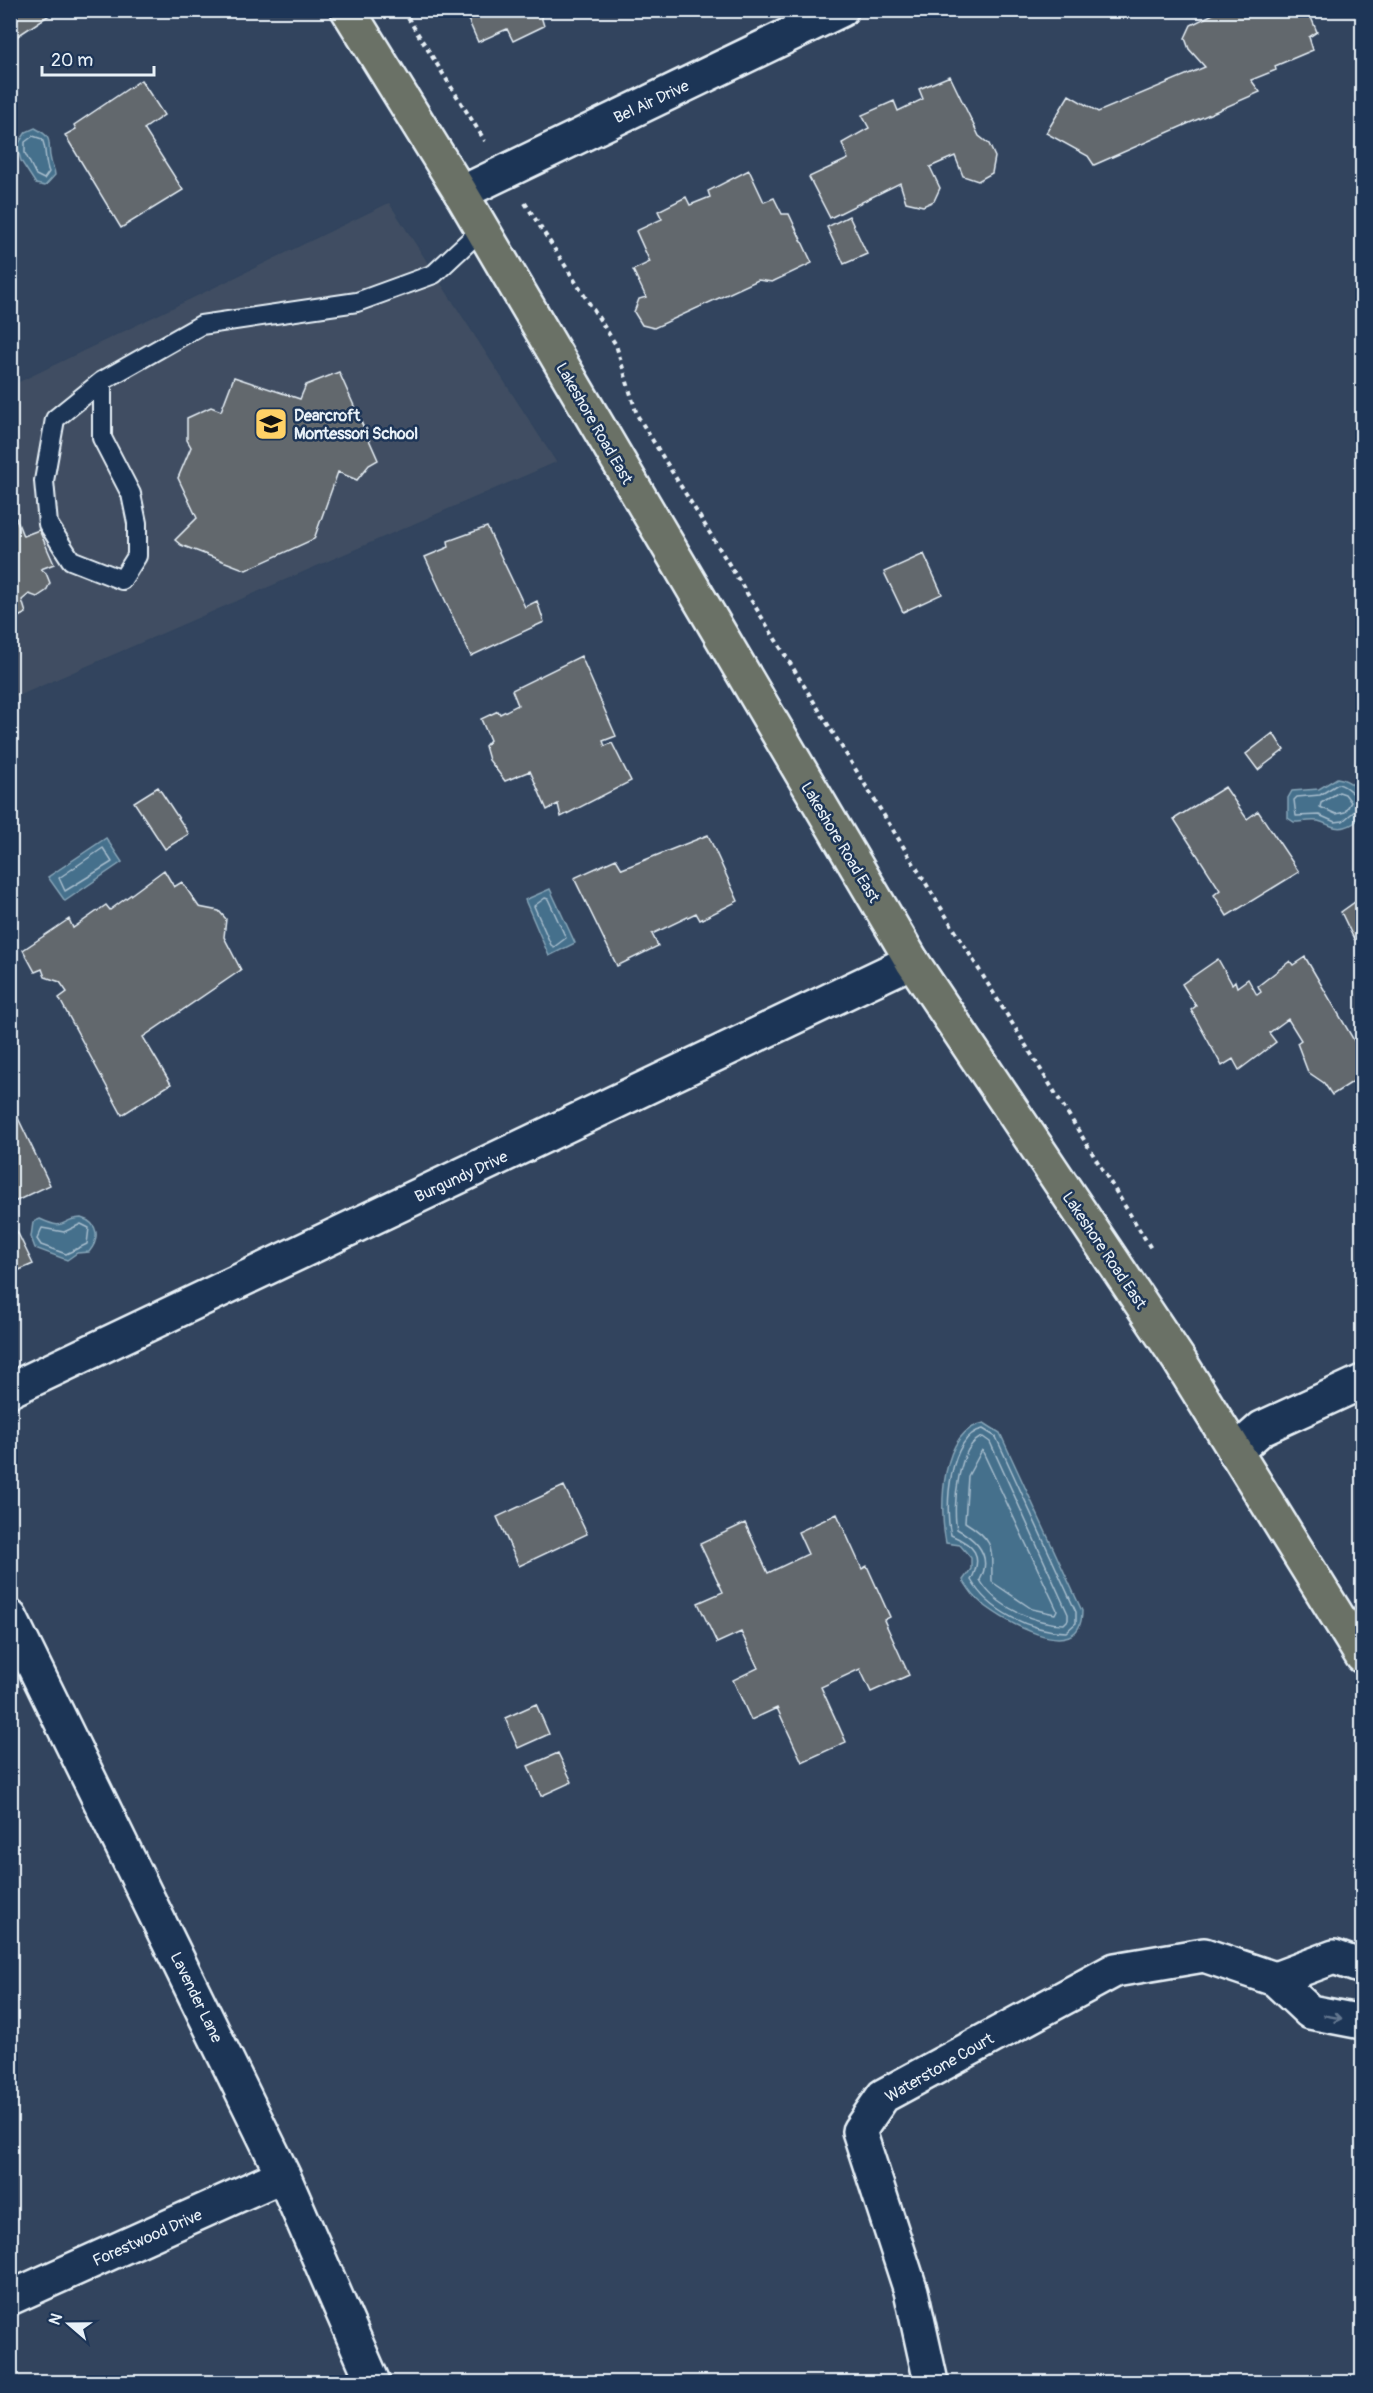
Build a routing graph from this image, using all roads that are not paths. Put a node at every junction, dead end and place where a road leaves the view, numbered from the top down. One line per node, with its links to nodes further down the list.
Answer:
1 (348, 10): 3 (main road, Lakeshore Road East)
2 (841, 10): 3 (street, Bel Air Drive)
3 (461, 193): 4 (main road, Lakeshore Road East)
4 (482, 229): 5 (lane); 6 (main road, Lakeshore Road East)
5 (102, 381): 5 (lane)
6 (912, 961): 8 (street, Burgundy Drive); 9 (main road, Lakeshore Road East)
7 (1362, 1382): 9 (street)
8 (10, 1390)
9 (1235, 1452): 12 (main road, Lakeshore Road East)
10 (10, 1617): 11 (street, Lavender Lane)
11 (18, 1650): 16 (street, Lavender Lane)
12 (1362, 1656)
13 (1362, 1967): 14 (street)
14 (1275, 1979): 15 (street, Waterstone Court, one-way to 15); 19 (street, Waterstone Court)
15 (1362, 2022)
16 (283, 2175): 17 (street, Forestwood Drive); 18 (street, Lavender Lane)
17 (10, 2298)
18 (373, 2382)
19 (931, 2382)

